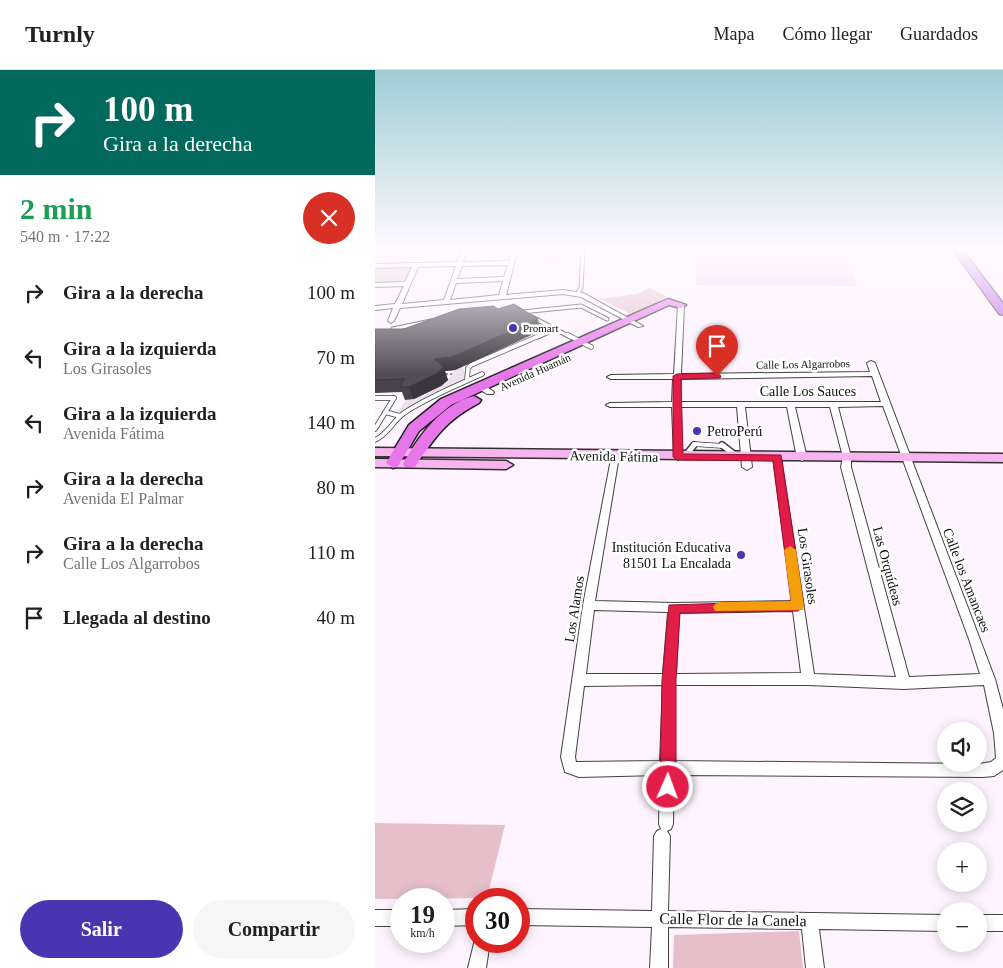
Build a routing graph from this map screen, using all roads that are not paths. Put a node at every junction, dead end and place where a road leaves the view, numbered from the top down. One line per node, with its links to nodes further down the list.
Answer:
1 (404, 291): 9 (street)
2 (451, 291): 7 (street)
3 (504, 291): 6 (street)
4 (988, 291): 11 (highway)
5 (578, 293): 6 (street); 17 (street)
6 (502, 298): 7 (street)
7 (447, 303): 9 (street)
8 (681, 305): 17 (main road, Avenida Huamán); 24 (street)
9 (398, 306): 10 (street); 16 (street)
10 (375, 308)
11 (1003, 311)
12 (522, 312): 13 (lane); 15 (lane); 19 (lane)
13 (513, 313)
14 (439, 320): 18 (lane)
15 (607, 320)
16 (391, 321)
17 (635, 323): 20 (main road, Avenida Huamán)
18 (390, 330)
19 (556, 330): 20 (lane); 22 (lane)
20 (585, 344): 27 (main road, Avenida Huamán)
21 (871, 364): 23 (street)
22 (469, 372): 26 (lane); 27 (lane)
23 (875, 374): 24 (street, Calle Los Algarrobos); 33 (street)
24 (677, 376): 25 (street, Calle Los Algarrobos); 30 (street)
25 (611, 377)
26 (467, 380): 27 (lane); 36 (lane)
27 (484, 384): 41 (main road, Avenida Huamán); 42 (main road, Avenida Huamán)
28 (375, 398): 35 (lane)
29 (610, 404): 30 (street, Calle Los Sauces)
30 (676, 404): 34 (street, Calle Los Sauces); 40 (street)
31 (790, 404): 32 (street, Calle Los Sauces); 34 (street, Calle Los Sauces); 43 (street)
32 (833, 404): 33 (street, Calle Los Sauces); 48 (street, Las Orquídeas)
33 (886, 404): 50 (street)
34 (741, 405): 46 (street)
35 (385, 412): 36 (lane); 37 (lane)
36 (400, 416): 38 (lane)
37 (375, 429)
38 (375, 440)
39 (375, 452): 41 (main road, Avenida Fátima)
40 (681, 457): 45 (main road, Avenida Fátima); 46 (main road, Avenida Fátima)
41 (396, 458): 42 (main road, Avenida Fátima); 49 (main road, Avenida Fátima)
42 (413, 458): 45 (main road, Avenida Fátima)
43 (802, 458): 47 (main road, Avenida Fátima); 48 (main road, Avenida Fátima)
44 (1003, 458): 50 (main road, Avenida Fátima)
45 (615, 461): 46 (main road, Avenida Fátima); 52 (street, Los Alamos)
46 (743, 461): 47 (main road, Avenida Fátima)
47 (778, 462): 48 (main road, Avenida Fátima); 53 (street, Los Girasoles)
48 (847, 462): 50 (main road, Avenida Fátima); 59 (street, Las Orquídeas)
49 (375, 463)
50 (907, 463): 51 (main road, Avenida Fátima); 56 (street, Calle los Amancaes)
51 (1003, 468)
52 (589, 605): 54 (street); 57 (street, Los Alamos)
53 (798, 606): 54 (street); 55 (street, Los Girasoles)
54 (674, 608): 58 (street)
55 (808, 679): 58 (street); 59 (street)
56 (989, 679): 59 (street); 60 (street, Calle los Amancaes)
57 (578, 680): 58 (street); 63 (street, Los Alamos)
58 (669, 680): 63 (street)
59 (904, 683)
60 (1002, 742): 61 (street, Calle los Amancaes)
61 (1003, 757)
62 (1003, 761): 63 (street)
63 (669, 768): 67 (street)
64 (530, 917): 67 (street, Calle Flor de la Canela)
65 (375, 918): 66 (street)
66 (390, 918)
67 (661, 918): 68 (street, Calle Flor de la Canela); 74 (street)
68 (809, 920): 69 (street, Calle Flor de la Canela); 75 (street)
69 (937, 923)
70 (987, 923): 71 (street)
71 (1003, 924)
72 (480, 953): 73 (street)
73 (477, 968)
74 (659, 968)
75 (815, 968)

